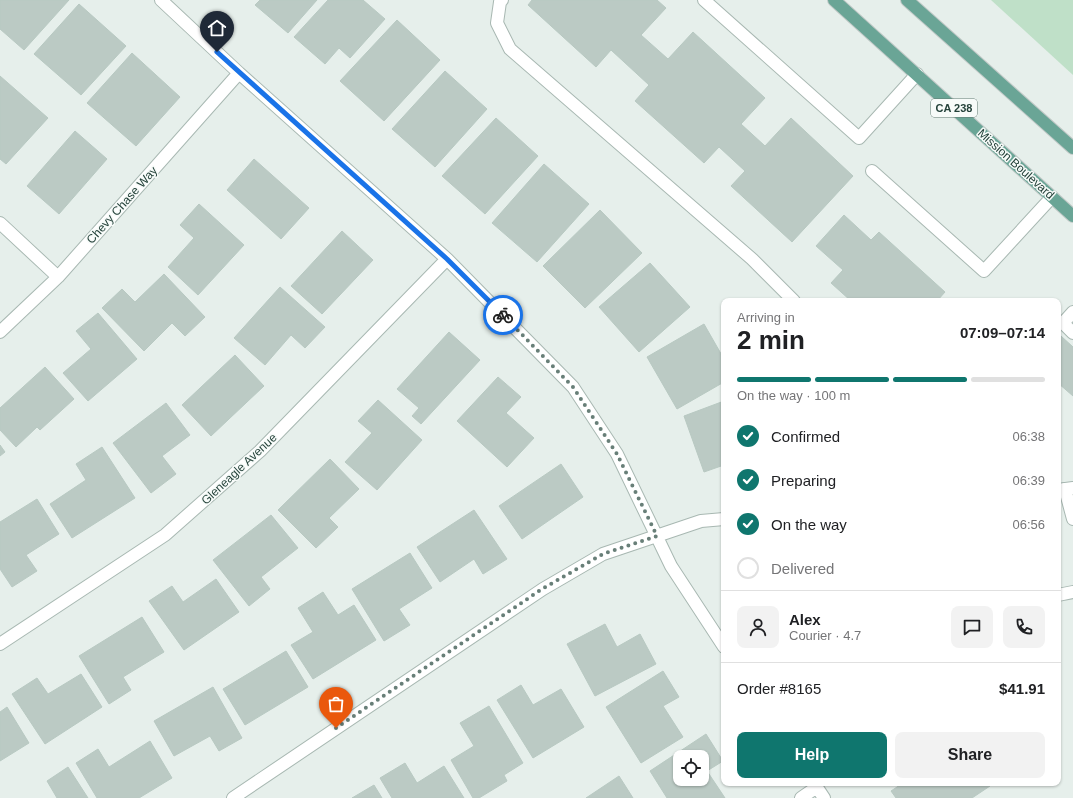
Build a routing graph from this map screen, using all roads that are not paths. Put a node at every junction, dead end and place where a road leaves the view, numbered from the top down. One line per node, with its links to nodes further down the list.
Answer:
1 (161, 0): 6 (street)
2 (502, 0): 15 (street)
3 (704, 0): 7 (street)
4 (834, 0): 7 (main road, Mission Boulevard / CA 238)
5 (907, 0): 8 (main road)
6 (239, 73): 13 (street); 14 (street, Chevy Chase Way)
7 (917, 74): 10 (main road, Mission Boulevard / CA 238)
8 (1073, 148)
9 (872, 171): 10 (street)
10 (1052, 197): 11 (main road, Mission Boulevard / CA 238)
11 (1073, 216)
12 (0, 223): 14 (street)
13 (447, 259): 22 (street); 26 (street, Gleneagle Avenue)
14 (58, 277): 17 (street, Chevy Chase Way)
15 (791, 298)
16 (1073, 312): 18 (street)
17 (0, 332)
18 (1073, 333)
19 (1065, 489): 21 (street)
20 (721, 519): 22 (street)
21 (1073, 519)
22 (657, 536): 25 (street); 29 (street)
23 (1073, 592): 24 (street)
24 (1061, 594)
25 (721, 642)
26 (0, 644)
27 (814, 786): 30 (street)
28 (816, 786): 31 (street)
29 (233, 798)
30 (801, 798)
31 (824, 798)

